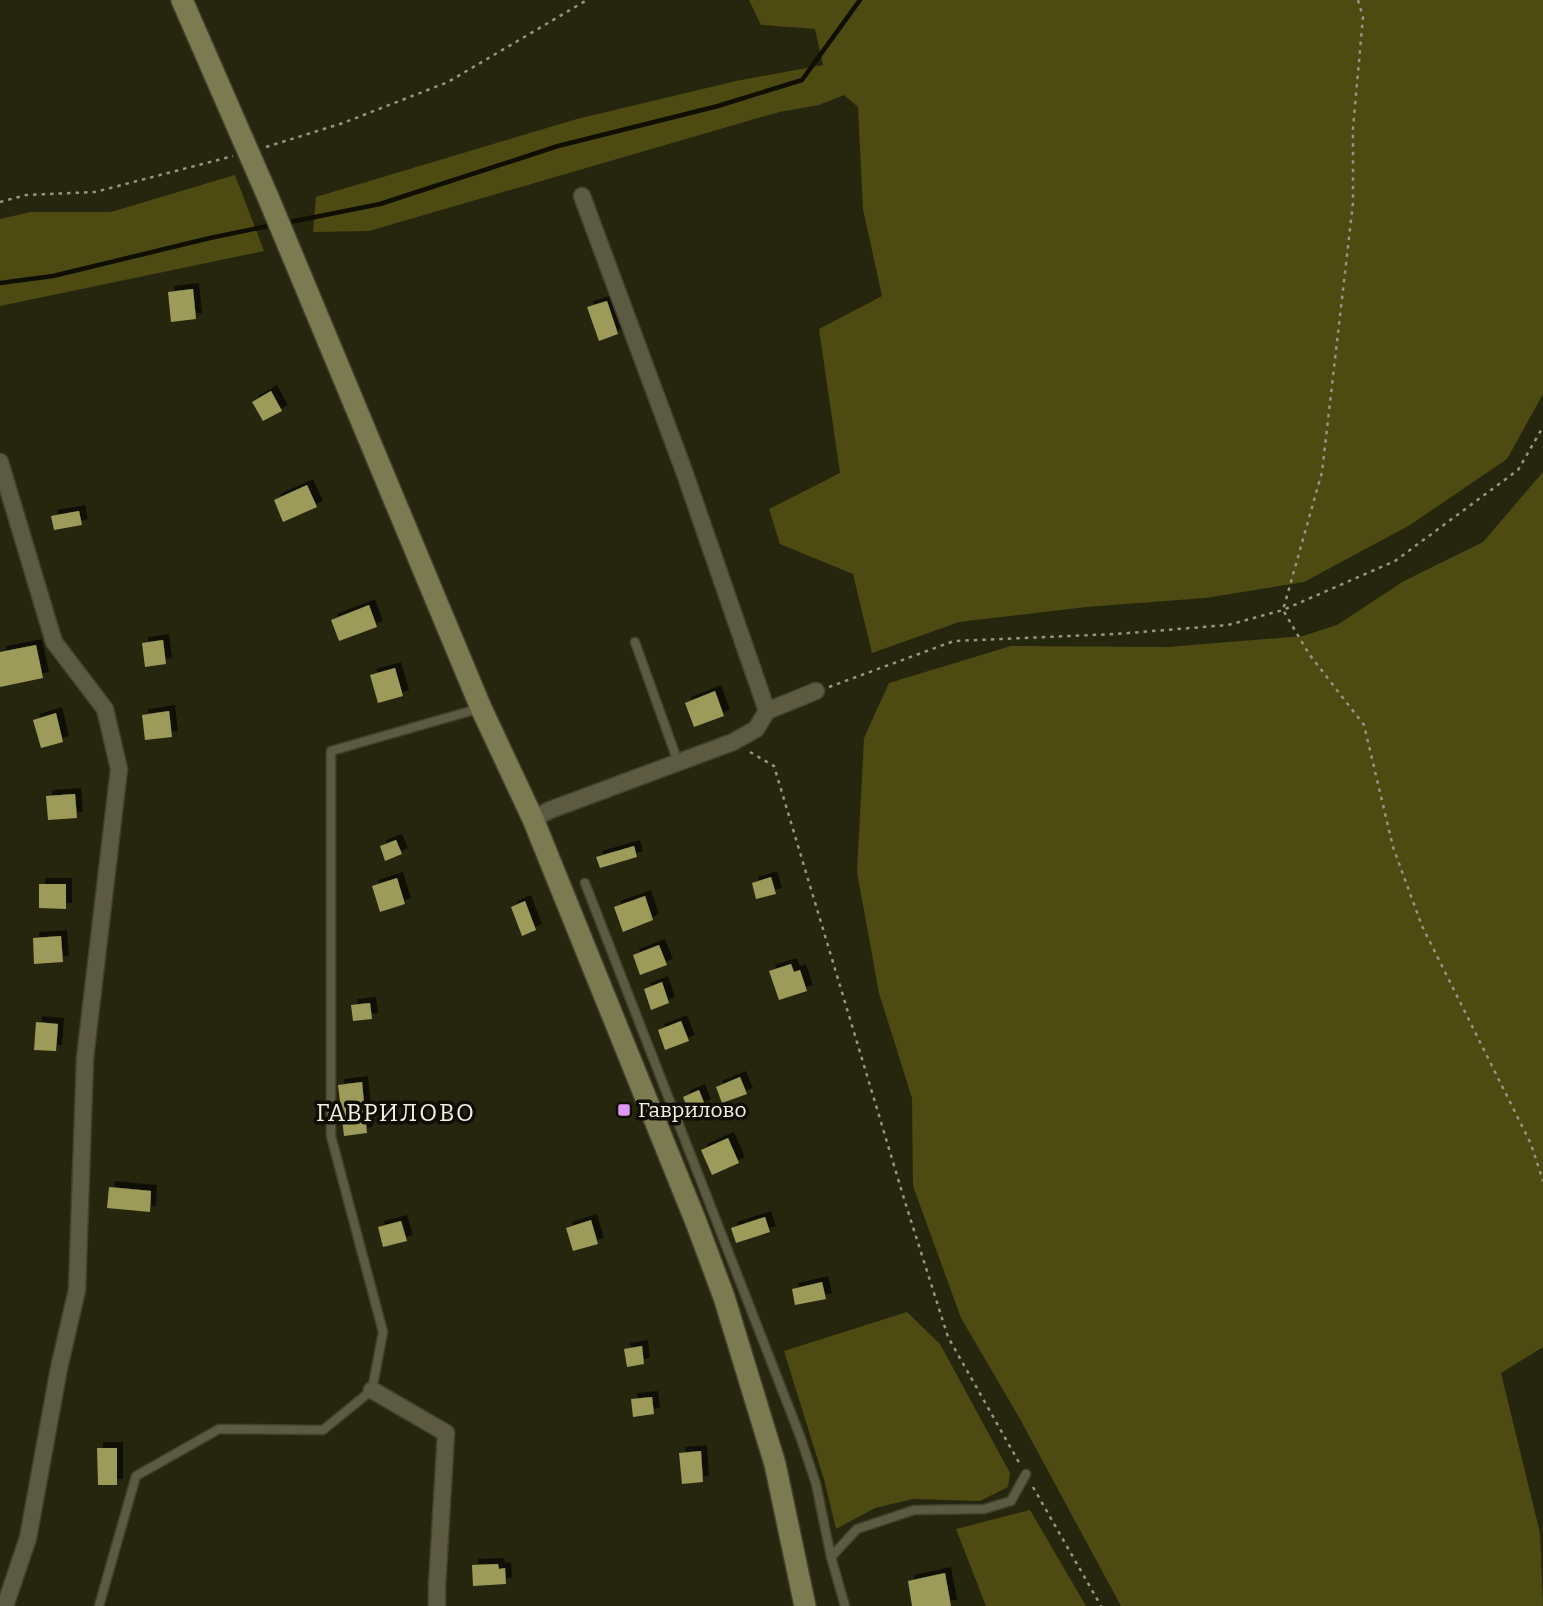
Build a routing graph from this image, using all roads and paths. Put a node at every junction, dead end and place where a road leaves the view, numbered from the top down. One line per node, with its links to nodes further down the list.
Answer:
1 (182, 0): 4 (street)
2 (586, 0): 4 (path)
3 (1358, 0): 9 (path)
4 (248, 152): 6 (path); 12 (street)
5 (582, 196): 13 (street)
6 (0, 202)
7 (1543, 427): 9 (path)
8 (0, 462): 22 (street)
9 (1283, 610): 11 (path); 18 (path)
10 (635, 642): 15 (lane)
11 (816, 691): 13 (street)
12 (481, 708): 16 (street); 19 (lane)
13 (767, 711): 14 (street)
14 (733, 742): 15 (street); 20 (path)
15 (678, 762): 16 (street)
16 (533, 819): 25 (street)
17 (585, 883): 21 (lane)
18 (1543, 1181)
19 (373, 1390): 23 (lane); 24 (street)
20 (1026, 1474): 21 (lane); 27 (path)
21 (831, 1558): 26 (lane)
22 (5, 1606)
23 (99, 1606)
24 (437, 1606)
25 (806, 1606)
26 (845, 1606)
27 (1101, 1606)

